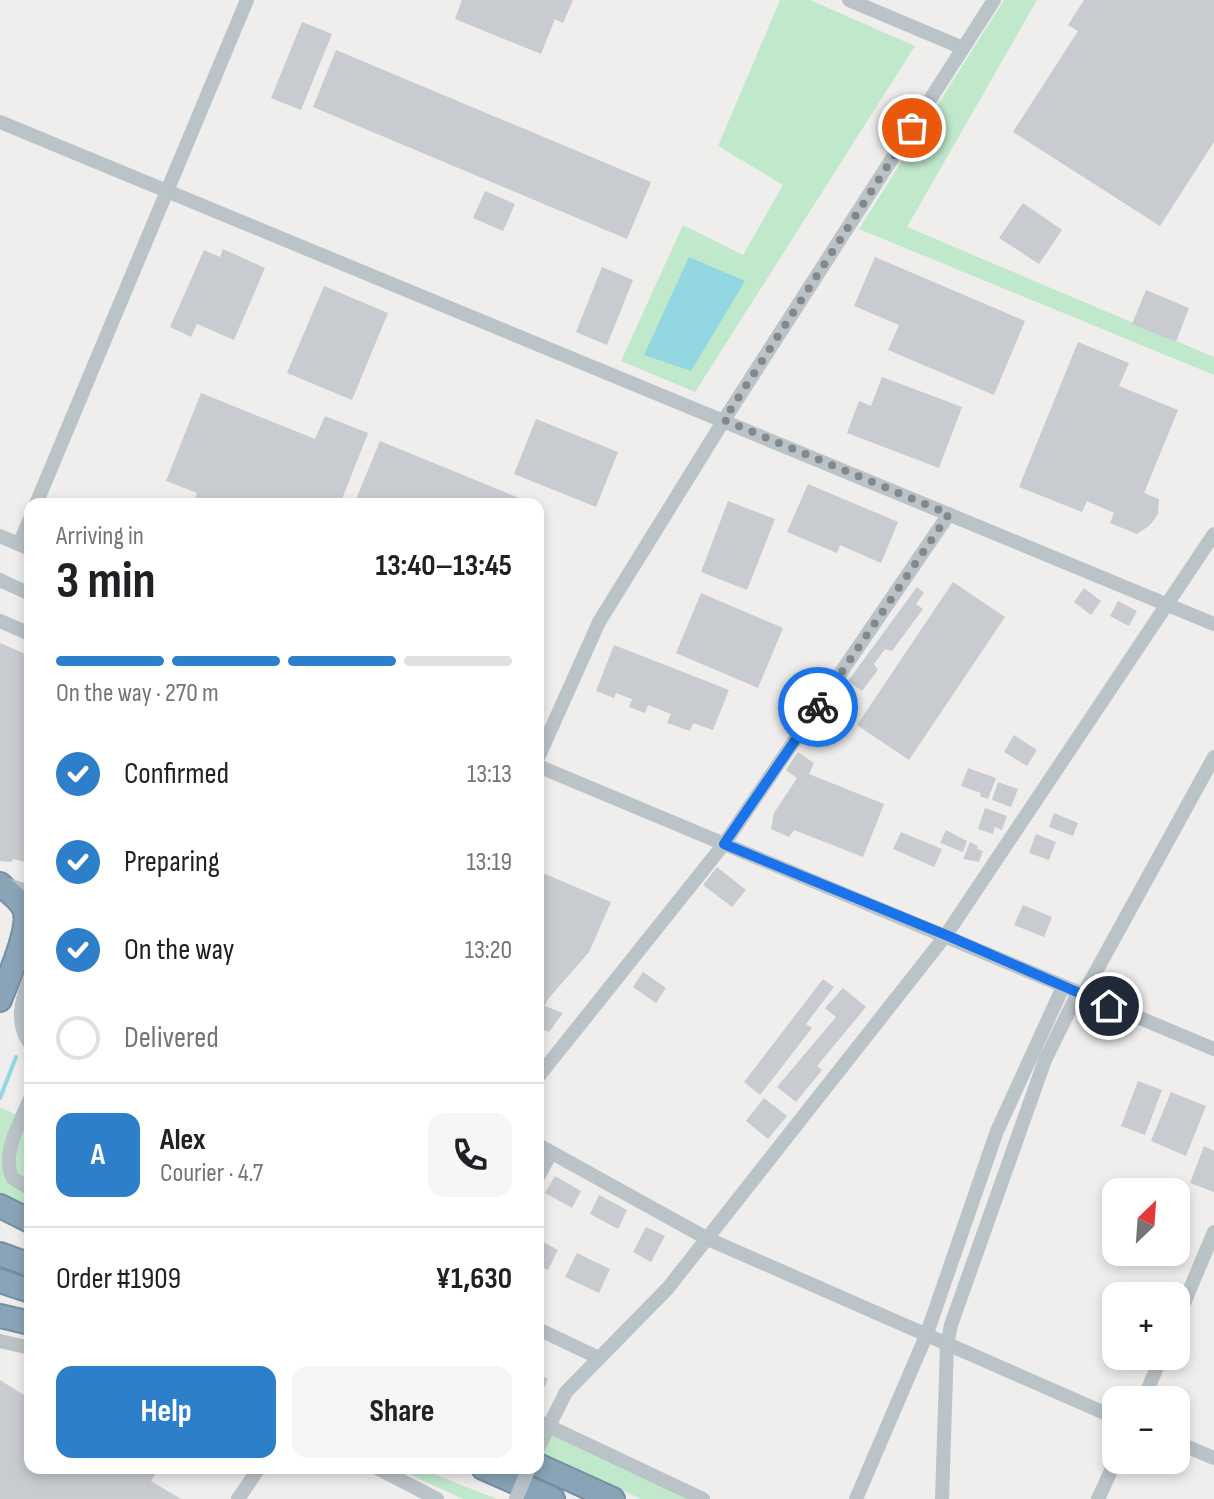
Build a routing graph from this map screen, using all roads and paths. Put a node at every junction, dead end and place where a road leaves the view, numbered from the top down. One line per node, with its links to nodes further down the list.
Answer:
1 (247, 0): 6 (street)
2 (849, 0): 4 (street)
3 (994, 0): 4 (street)
4 (963, 48): 7 (street)
5 (0, 122): 6 (street)
6 (168, 192): 7 (street); 8 (street)
7 (724, 420): 9 (street); 21 (street)
8 (39, 498)
9 (949, 514): 15 (street); 24 (street)
10 (1214, 534): 15 (street)
11 (0, 536): 12 (street)
12 (24, 546)
13 (0, 576): 14 (street)
14 (24, 589)
15 (1166, 604): 19 (street); 29 (street)
16 (0, 613): 18 (street)
17 (0, 621): 20 (street)
18 (24, 624)
19 (1214, 624)
20 (24, 631)
21 (544, 745)
22 (1214, 757): 32 (street)
23 (544, 769): 24 (street)
24 (724, 844): 29 (street); 36 (street)
25 (0, 883): 26 (street); 27 (highway)
26 (24, 890)
27 (24, 912)
28 (24, 923): 33 (highway)
29 (946, 935): 30 (street); 43 (street)
30 (1063, 987): 32 (street); 52 (street)
31 (24, 994): 34 (street)
32 (1080, 994): 35 (street); 54 (street)
33 (1, 996)
34 (24, 1035)
35 (1214, 1049)
36 (544, 1069)
37 (24, 1113): 39 (street)
38 (544, 1149): 43 (street)
39 (24, 1184)
40 (0, 1206): 41 (highway)
41 (24, 1218)
42 (1214, 1232): 48 (street)
43 (708, 1239): 52 (street); 56 (street)
44 (0, 1254): 45 (highway)
45 (24, 1263)
46 (0, 1281): 47 (highway)
47 (24, 1289)
48 (1190, 1289)
49 (0, 1316): 50 (highway)
50 (24, 1322)
51 (544, 1332): 56 (street)
52 (926, 1336): 54 (street); 74 (street)
53 (0, 1341): 55 (street)
54 (947, 1345): 57 (street); 75 (street)
55 (24, 1347)
56 (597, 1357): 58 (street)
57 (1102, 1412)
58 (544, 1430)
59 (544, 1434): 73 (street)
60 (1190, 1448): 61 (street)
61 (1214, 1458)
62 (544, 1468): 72 (highway)
63 (255, 1474): 68 (street)
64 (389, 1474): 69 (street)
65 (497, 1474): 71 (highway)
66 (526, 1474): 70 (street, bridge)
67 (1110, 1474): 76 (street)
68 (238, 1499)
69 (437, 1499)
70 (516, 1499)
71 (553, 1499)
72 (613, 1499)
73 (703, 1499)
74 (856, 1499)
75 (942, 1499)
76 (1098, 1499)

